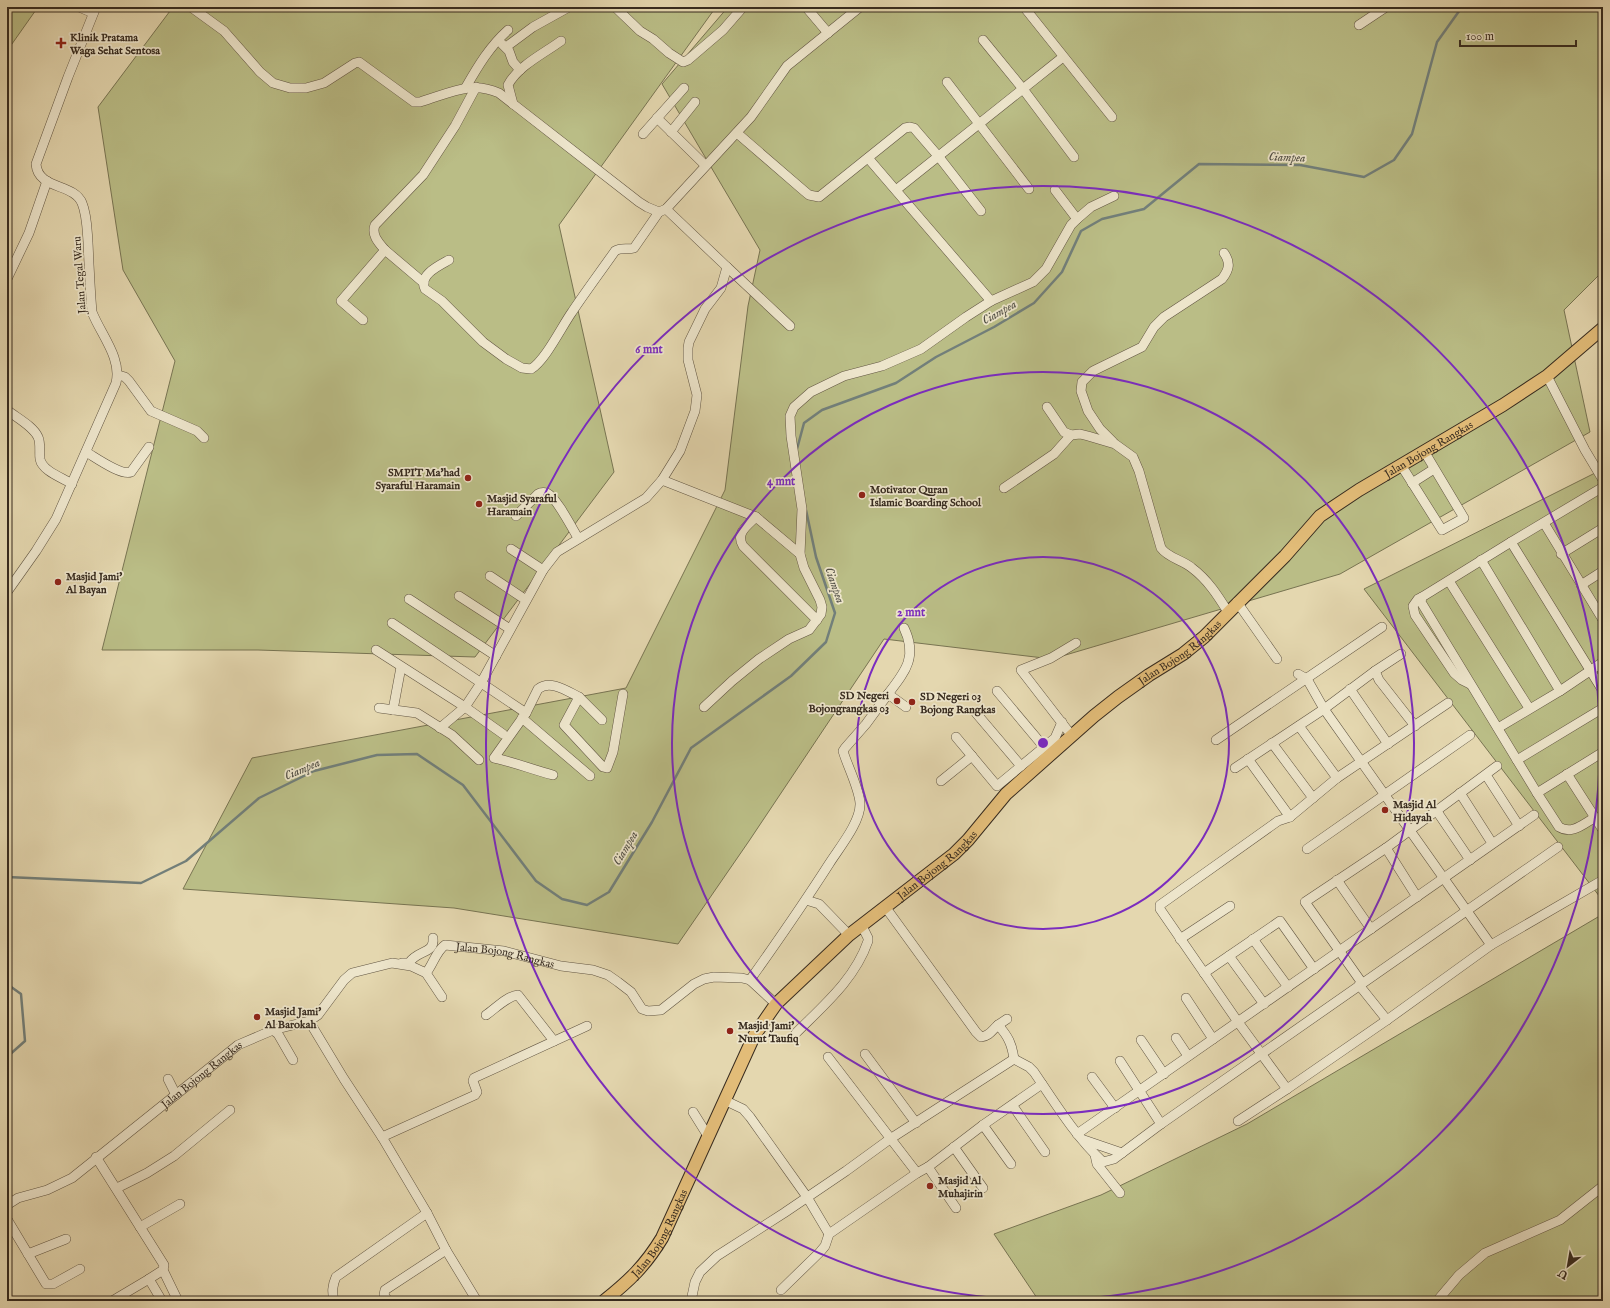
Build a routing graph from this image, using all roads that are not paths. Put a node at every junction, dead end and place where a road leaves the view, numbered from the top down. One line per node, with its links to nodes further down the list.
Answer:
1 (79, 7): 10 (street)
2 (191, 7): 21 (street)
3 (569, 7): 17 (street)
4 (615, 7): 5 (street)
5 (743, 7)
6 (806, 7): 13 (street)
7 (860, 7): 13 (street)
8 (1024, 7): 18 (street)
9 (1386, 7): 11 (street)
10 (94, 10): 37 (street, Jalan Tegal Waru)
11 (1358, 24)
12 (508, 30): 14 (street)
13 (828, 33): 31 (street)
14 (497, 40): 17 (street); 21 (street)
15 (983, 40): 24 (street)
16 (561, 41): 19 (street)
17 (506, 47): 19 (street)
18 (1063, 57): 24 (street); 27 (street)
19 (520, 70): 26 (street)
20 (947, 82): 29 (street)
21 (466, 87): 22 (street)
22 (476, 87): 26 (street); 45 (street)
23 (684, 88): 28 (street)
24 (1023, 89): 29 (street); 33 (street)
25 (695, 102): 30 (street)
26 (514, 105): 42 (street)
27 (1112, 117)
28 (657, 118): 30 (street); 32 (street)
29 (979, 124): 34 (street); 38 (street)
30 (671, 132): 36 (street)
31 (737, 133): 35 (street); 36 (street)
32 (643, 134)
33 (1074, 156)
34 (939, 157): 35 (street); 39 (street); 43 (street)
35 (868, 158): 39 (street)
36 (705, 165): 42 (street)
37 (47, 181): 49 (street); 55 (street, Jalan Tegal Waru)
38 (1029, 189)
39 (896, 190): 51 (street)
40 (1055, 190): 44 (street)
41 (1114, 196): 44 (street)
42 (663, 210): 48 (street); 50 (street)
43 (981, 211)
44 (1077, 219): 51 (street)
45 (385, 250): 50 (street); 52 (street)
46 (1224, 253): 61 (street)
47 (449, 260): 50 (street)
48 (727, 267): 53 (street); 68 (street)
49 (7, 279)
50 (424, 283)
51 (991, 301): 80 (street)
52 (363, 320)
53 (790, 326)
54 (1603, 328): 56 (main road, Jalan Bojong Rangkas)
55 (118, 375): 60 (street); 64 (street)
56 (1547, 376): 63 (main road, Jalan Bojong Rangkas); 67 (street)
57 (1047, 407): 59 (street)
58 (7, 410): 70 (street)
59 (1072, 435): 61 (street); 72 (street)
60 (204, 438)
61 (1115, 444): 93 (street)
62 (149, 447): 64 (street)
63 (1424, 451): 65 (main road, Jalan Bojong Rangkas); 66 (street)
64 (86, 452): 70 (street)
65 (1401, 465): 69 (street); 92 (main road, Jalan Bojong Rangkas)
66 (1434, 469): 69 (street); 69 (street)
67 (1600, 476)
68 (662, 480): 74 (street); 77 (street)
69 (1412, 482)
70 (72, 484): 88 (street)
71 (1603, 487): 75 (street)
72 (1004, 488)
73 (516, 516): 77 (street)
74 (756, 517): 80 (street); 94 (street)
75 (1544, 523): 78 (street); 81 (street)
76 (1603, 528): 81 (street)
77 (578, 538): 83 (street)
78 (1511, 542): 82 (street); 107 (street)
79 (511, 549): 83 (street)
80 (800, 554): 94 (street)
81 (1561, 554): 87 (street)
82 (1482, 560): 86 (street); 113 (street)
83 (544, 570): 91 (street)
84 (1603, 571): 87 (street)
85 (490, 576): 91 (street)
86 (1449, 581): 124 (street); 135 (street)
87 (1581, 585): 95 (street)
88 (7, 592)
89 (459, 596): 99 (street)
90 (409, 599): 103 (street)
91 (526, 600): 99 (street)
92 (1237, 602): 93 (main road, Jalan Bojong Rangkas); 104 (street)
93 (1228, 612): 138 (main road, Jalan Bojong Rangkas)
94 (817, 620): 121 (street)
95 (1603, 620)
96 (392, 623): 111 (street)
97 (1382, 627): 110 (street)
98 (904, 628): 117 (street)
99 (510, 629): 103 (street)
100 (1076, 643): 131 (street)
101 (376, 650): 106 (street)
102 (1401, 654): 108 (street)
103 (496, 656): 111 (street)
104 (1277, 659)
105 (1603, 662): 107 (street)
106 (401, 667): 120 (street); 127 (street)
107 (1590, 670): 113 (street); 114 (street)
108 (1375, 671): 112 (street); 133 (street)
109 (1298, 674): 110 (street)
110 (1307, 679): 126 (street); 140 (street)
111 (481, 683): 120 (street); 129 (street)
112 (1350, 689): 126 (street); 142 (street)
113 (1560, 690): 124 (street)
114 (1603, 691)
115 (997, 692): 143 (street)
116 (624, 694): 118 (street)
117 (888, 694): 122 (street); 179 (street)
118 (578, 697): 129 (street); 130 (street)
119 (1448, 703): 133 (street)
120 (465, 707): 134 (street); 136 (street)
121 (704, 707)
122 (906, 707)
123 (378, 708): 127 (street)
124 (1529, 708): 135 (street)
125 (1603, 708): 148 (street)
126 (1324, 709): 132 (street); 149 (street)
127 (393, 710): 134 (street)
128 (976, 713): 150 (street)
129 (524, 715): 154 (street); 156 (street)
130 (602, 720)
131 (1062, 722): 138 (street); 143 (street)
132 (1299, 726): 141 (street); 157 (street)
133 (1415, 726): 142 (street)
134 (440, 728): 147 (street)
135 (1498, 728): 148 (street)
136 (503, 734)
137 (1470, 735): 161 (street)
138 (1072, 736): 181 (main road, Jalan Bojong Rangkas)
139 (956, 737): 144 (street)
140 (1216, 740)
141 (1272, 743): 146 (street); 162 (street)
142 (1388, 744): 149 (street)
143 (1044, 747): 150 (street)
144 (972, 756): 150 (street); 158 (street)
145 (1602, 756): 153 (street)
146 (1248, 759): 152 (street); 165 (street)
147 (479, 760)
148 (1517, 760): 160 (street)
149 (1361, 762): 157 (street); 161 (street)
150 (1021, 766)
151 (1497, 766): 155 (street)
152 (1235, 768)
153 (1567, 774): 160 (street); 166 (street)
154 (553, 775)
155 (1486, 775): 159 (street); 167 (street)
156 (590, 776)
157 (1337, 778): 162 (street)
158 (942, 781)
159 (1460, 793): 163 (street); 170 (street)
160 (1537, 793): 166 (street)
161 (1385, 794): 168 (street); 172 (street)
162 (1313, 798): 165 (street)
163 (1436, 810): 168 (street); 174 (street)
164 (1534, 815): 167 (street)
165 (1290, 817): 187 (street)
166 (1594, 818): 169 (street)
167 (1519, 826): 170 (street)
168 (1410, 830): 173 (street); 175 (street)
169 (1603, 830)
170 (1492, 843): 174 (street)
171 (1558, 847): 182 (street)
172 (1308, 848)
173 (1386, 848): 176 (street); 178 (street)
174 (1470, 860): 175 (street)
175 (1444, 878): 178 (street); 182 (street)
176 (1337, 880): 184 (street); 190 (street)
177 (1603, 880): 189 (street)
178 (1417, 897): 184 (street)
179 (806, 900): 185 (street); 196 (street)
180 (1230, 906): 187 (street)
181 (886, 908): 183 (main road, Jalan Bojong Rangkas); 208 (street)
182 (1466, 910): 189 (street); 197 (street)
183 (862, 926): 185 (main road, Jalan Bojong Rangkas); 211 (street)
184 (1371, 929): 190 (street)
185 (849, 935): 201 (main road, Jalan Bojong Rangkas)
186 (433, 938): 192 (street)
187 (1180, 939): 195 (street)
188 (1253, 939): 191 (street); 193 (street); 198 (street)
189 (1491, 945): 205 (street)
190 (1339, 950): 193 (street); 197 (street)
191 (1229, 956): 195 (street); 202 (street)
192 (401, 964): 194 (street, Jalan Bojong Rangkas); 206 (street, Jalan Bojong Rangkas)
193 (1314, 969): 198 (street)
194 (426, 973): 196 (street, Jalan Bojong Rangkas); 199 (street)
195 (1204, 973): 207 (street)
196 (750, 980): 201 (street)
197 (1361, 984): 205 (street); 217 (street)
198 (1288, 987): 202 (street)
199 (442, 997)
200 (1186, 998): 213 (street)
201 (776, 1004): 230 (main road, Jalan Bojong Rangkas)
202 (1264, 1004): 207 (street)
203 (486, 1015): 215 (street)
204 (1007, 1020): 208 (street)
205 (1388, 1020): 227 (street)
206 (309, 1021): 210 (street, Jalan Bojong Rangkas); 240 (street)
207 (1238, 1022): 213 (street); 217 (street)
208 (998, 1025): 220 (street)
209 (587, 1026): 215 (street)
210 (273, 1030): 221 (street); 229 (street, Jalan Bojong Rangkas)
211 (796, 1033)
212 (1176, 1038): 218 (street)
213 (1213, 1039): 218 (street)
214 (1141, 1040): 223 (street)
215 (554, 1041): 240 (street)
216 (865, 1054): 236 (street)
217 (1261, 1054): 227 (street); 237 (street)
218 (1188, 1056): 223 (street)
219 (828, 1057): 242 (street)
220 (1014, 1059): 226 (street); 236 (street)
221 (293, 1060)
222 (1120, 1061): 228 (street)
223 (1164, 1074): 228 (street)
224 (1092, 1077): 232 (street)
225 (168, 1079): 229 (street)
226 (1042, 1084): 231 (street); 241 (street)
227 (1287, 1089): 235 (street)
228 (1140, 1091): 232 (street); 237 (street)
229 (176, 1095): 247 (street, Jalan Bojong Rangkas)
230 (724, 1100): 239 (main road, Jalan Bojong Rangkas); 255 (street)
231 (1013, 1106): 238 (street); 244 (street)
232 (1115, 1108): 241 (street)
233 (230, 1110): 252 (street)
234 (693, 1112): 239 (street)
235 (1238, 1121)
236 (916, 1123): 242 (street)
237 (1161, 1124): 245 (street)
238 (983, 1125): 243 (street); 248 (street)
239 (708, 1136): 276 (main road, Jalan Bojong Rangkas)
240 (382, 1137): 259 (street)
241 (1080, 1137): 245 (street); 246 (street)
242 (890, 1138): 250 (street); 255 (street)
243 (954, 1147): 249 (street); 253 (street)
244 (1045, 1152)
245 (1122, 1153): 246 (street)
246 (1095, 1154): 254 (street)
247 (96, 1157): 252 (street); 257 (street, Jalan Bojong Rangkas)
248 (1011, 1164)
249 (928, 1167): 250 (street); 258 (street)
250 (917, 1173): 262 (street)
251 (1603, 1186): 278 (street)
252 (117, 1188): 261 (street)
253 (983, 1188)
254 (1120, 1193)
255 (807, 1197): 262 (street); 277 (street)
256 (180, 1204): 261 (street)
257 (7, 1205)
258 (956, 1208)
259 (427, 1213): 264 (street); 273 (street)
260 (7, 1219): 265 (street)
261 (140, 1227): 267 (street)
262 (829, 1234): 269 (street)
263 (66, 1240): 265 (street)
264 (446, 1250): 274 (street); 275 (street)
265 (28, 1254): 266 (street)
266 (80, 1269)
267 (163, 1270): 268 (street); 272 (street)
268 (149, 1279): 270 (street); 271 (street)
269 (781, 1290)
270 (112, 1301)
271 (162, 1301)
272 (178, 1301)
273 (334, 1301)
274 (388, 1301)
275 (477, 1301)
276 (604, 1301)
277 (691, 1301)
278 (1437, 1301)

